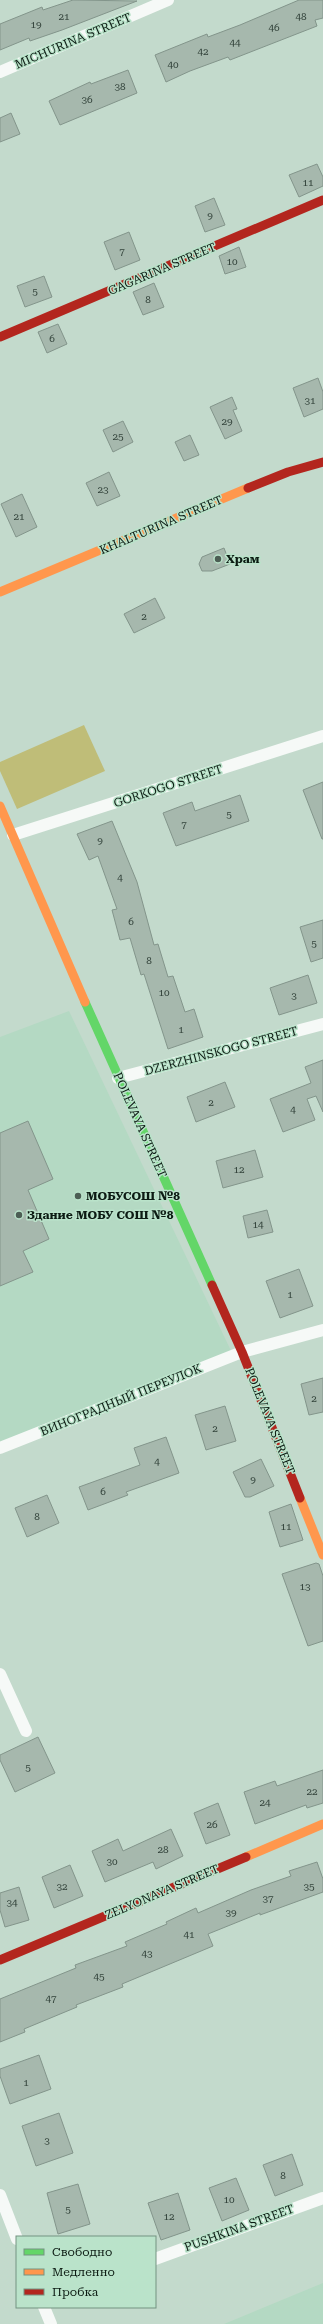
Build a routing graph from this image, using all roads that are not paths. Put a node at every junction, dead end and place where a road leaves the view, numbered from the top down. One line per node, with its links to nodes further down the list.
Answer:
1 (168, 0): 2 (street, MICHURINA STREET)
2 (0, 72)
3 (323, 200): 4 (street, GAGARINA STREET)
4 (0, 337)
5 (323, 462): 6 (street, KHALTURINA STREET)
6 (0, 592)
7 (323, 736): 9 (street, GORKOGO STREET)
8 (0, 806): 9 (street, POLEVAYA STREET)
9 (13, 835): 11 (street, POLEVAYA STREET)
10 (323, 1024): 11 (street, DZERZHINSKOGO STREET)
11 (118, 1078): 13 (street, POLEVAYA STREET)
12 (323, 1330): 13 (street, ВИНОГРАДНЫЙ ПЕРЕУЛОК)
13 (242, 1352): 14 (street, ВИНОГРАДНЫЙ ПЕРЕУЛОК); 15 (street, POLEVAYA STREET)
14 (0, 1448)
15 (323, 1555)
16 (0, 1674): 17 (street)
17 (26, 1731)
18 (323, 1824): 19 (street, ZELYONAYA STREET)
19 (0, 1960)
20 (0, 2195): 22 (street)
21 (323, 2198): 23 (street, PUSHKINA STREET)
22 (16, 2236)
23 (156, 2259)
24 (44, 2308): 25 (street)
25 (51, 2324)

